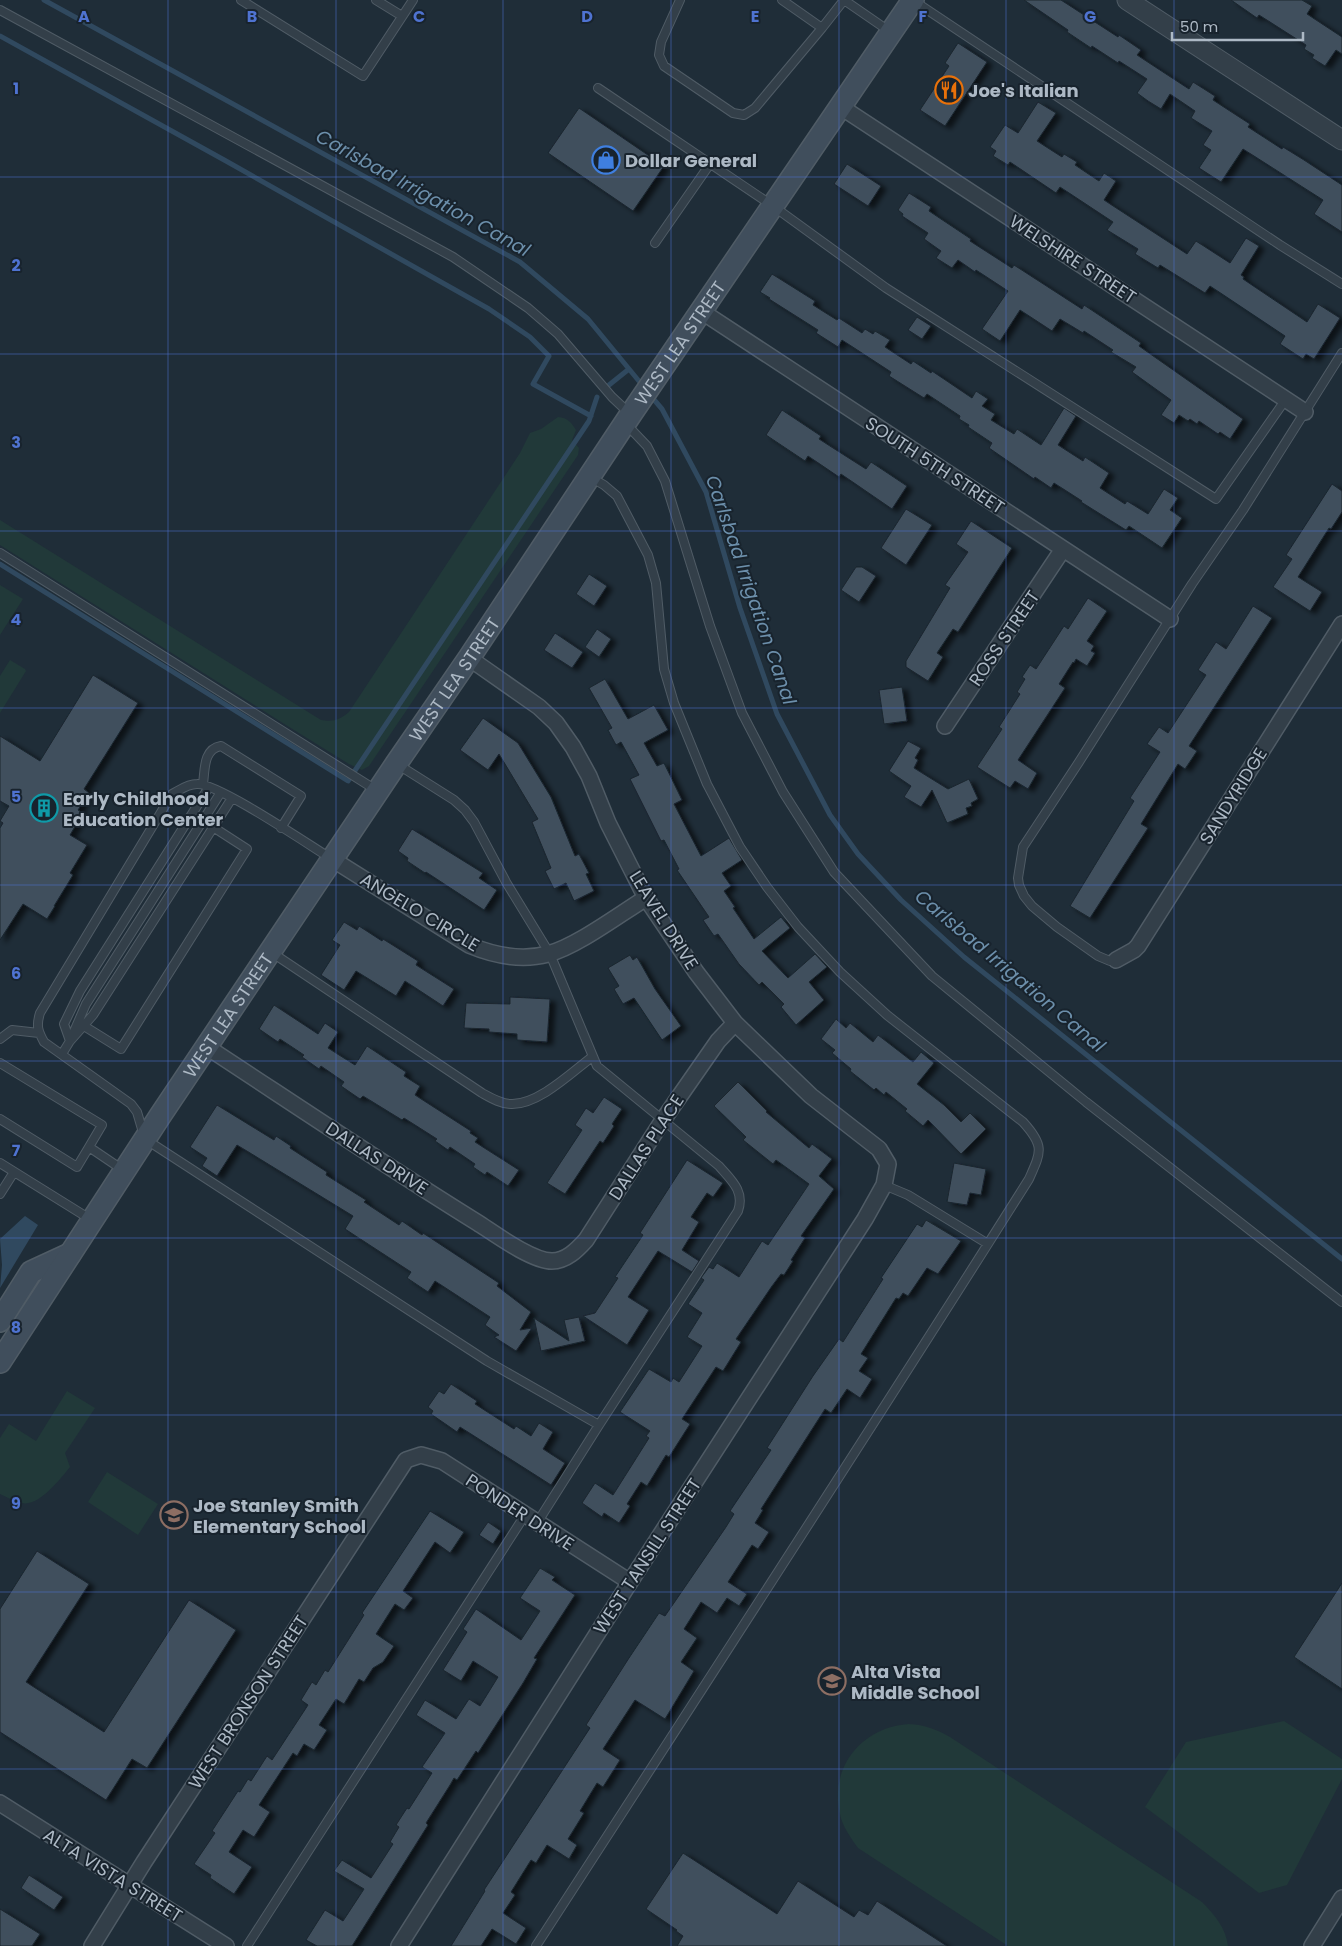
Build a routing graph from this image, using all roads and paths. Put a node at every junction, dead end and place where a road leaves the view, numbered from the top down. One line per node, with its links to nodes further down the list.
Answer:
1 (241, 0): 10 (lane)
2 (376, 0): 10 (lane)
3 (413, 0): 10 (lane)
4 (680, 0): 11 (lane)
5 (782, 0): 11 (lane)
6 (844, 0): 11 (lane); 12 (lane)
7 (913, 0): 12 (main road, WEST LEA STREET); 19 (lane)
8 (1127, 0): 15 (street)
9 (0, 10): 24 (lane)
10 (402, 16)
11 (822, 28)
12 (891, 32): 14 (main road, WEST LEA STREET)
13 (598, 88): 16 (lane)
14 (841, 107): 17 (main road, WEST LEA STREET); 22 (street, WELSHIRE STREET)
15 (1342, 140)
16 (710, 164): 17 (lane); 18 (lane)
17 (773, 206): 20 (main road, WEST LEA STREET); 22 (lane)
18 (656, 243)
19 (1342, 284)
20 (701, 311): 24 (main road, WEST LEA STREET); 26 (street, SOUTH 5TH STREET)
21 (1342, 353): 23 (lane)
22 (1286, 399): 23 (street, WELSHIRE STREET)
23 (1305, 412): 28 (lane)
24 (628, 419): 25 (main road, WEST LEA STREET); 67 (lane)
25 (589, 476): 30 (main road, WEST LEA STREET); 64 (lane)
26 (1063, 549): 28 (street, SOUTH 5TH STREET); 31 (street, ROSS STREET)
27 (0, 553): 34 (lane)
28 (1170, 619): 43 (lane)
29 (1342, 624): 43 (street, SANDYRIDGE)
30 (469, 658): 32 (main road, WEST LEA STREET); 40 (street, LEAVEL DRIVE)
31 (945, 726)
32 (396, 764): 34 (main road, WEST LEA STREET); 42 (lane)
33 (206, 786): 35 (lane); 38 (lane); 46 (lane); 48 (lane)
34 (378, 791): 39 (main road, WEST LEA STREET)
35 (221, 792): 36 (lane); 48 (lane)
36 (232, 798): 37 (lane); 38 (lane)
37 (213, 827): 45 (lane); 45 (lane)
38 (281, 828): 39 (lane)
39 (332, 859): 41 (main road, WEST LEA STREET); 42 (street, ANGELO CIRCLE)
40 (646, 898): 42 (street, ANGELO CIRCLE); 44 (street, LEAVEL DRIVE)
41 (271, 952): 49 (main road, WEST LEA STREET); 51 (lane)
42 (550, 954): 51 (lane)
43 (1116, 960)
44 (735, 1023): 54 (street, DALLAS PLACE); 58 (street, LEAVEL DRIVE)
45 (84, 1026): 48 (lane)
46 (39, 1033): 47 (lane); 50 (lane)
47 (0, 1039)
48 (70, 1041): 50 (lane)
49 (207, 1047): 55 (main road, WEST LEA STREET); 66 (street, DALLAS DRIVE)
50 (62, 1054): 55 (lane)
51 (592, 1058): 54 (lane)
52 (0, 1063): 56 (lane)
53 (0, 1119): 56 (lane)
54 (663, 1120): 66 (street, DALLAS PLACE); 70 (lane)
55 (146, 1139): 59 (main road, WEST LEA STREET); 70 (lane)
56 (89, 1147): 59 (lane)
57 (0, 1163): 60 (lane)
58 (888, 1164): 61 (street, WEST TANSILL STREET)
59 (124, 1171): 63 (main road, WEST LEA STREET)
60 (14, 1172): 62 (lane); 63 (lane)
61 (884, 1185): 64 (lane); 73 (street, WEST TANSILL STREET)
62 (0, 1194)
63 (92, 1220): 65 (main road, WEST LEA STREET)
64 (988, 1244): 81 (lane)
65 (70, 1254): 68 (main road); 69 (main road, WEST LEA STREET)
66 (551, 1261)
67 (1342, 1302)
68 (0, 1321)
69 (0, 1362)
70 (598, 1425): 72 (lane)
71 (406, 1460): 72 (street, PONDER DRIVE); 75 (street, WEST BRONSON STREET)
72 (531, 1519): 73 (street, PONDER DRIVE); 79 (lane)
73 (630, 1582): 80 (street, WEST TANSILL STREET)
74 (0, 1803): 75 (street, ALTA VISTA STREET)
75 (130, 1885): 77 (street, WEST BRONSON STREET); 78 (street, ALTA VISTA STREET)
76 (1342, 1898): 82 (street)
77 (92, 1946)
78 (226, 1946)
79 (247, 1946)
80 (399, 1946)
81 (536, 1946)
82 (1312, 1946)

